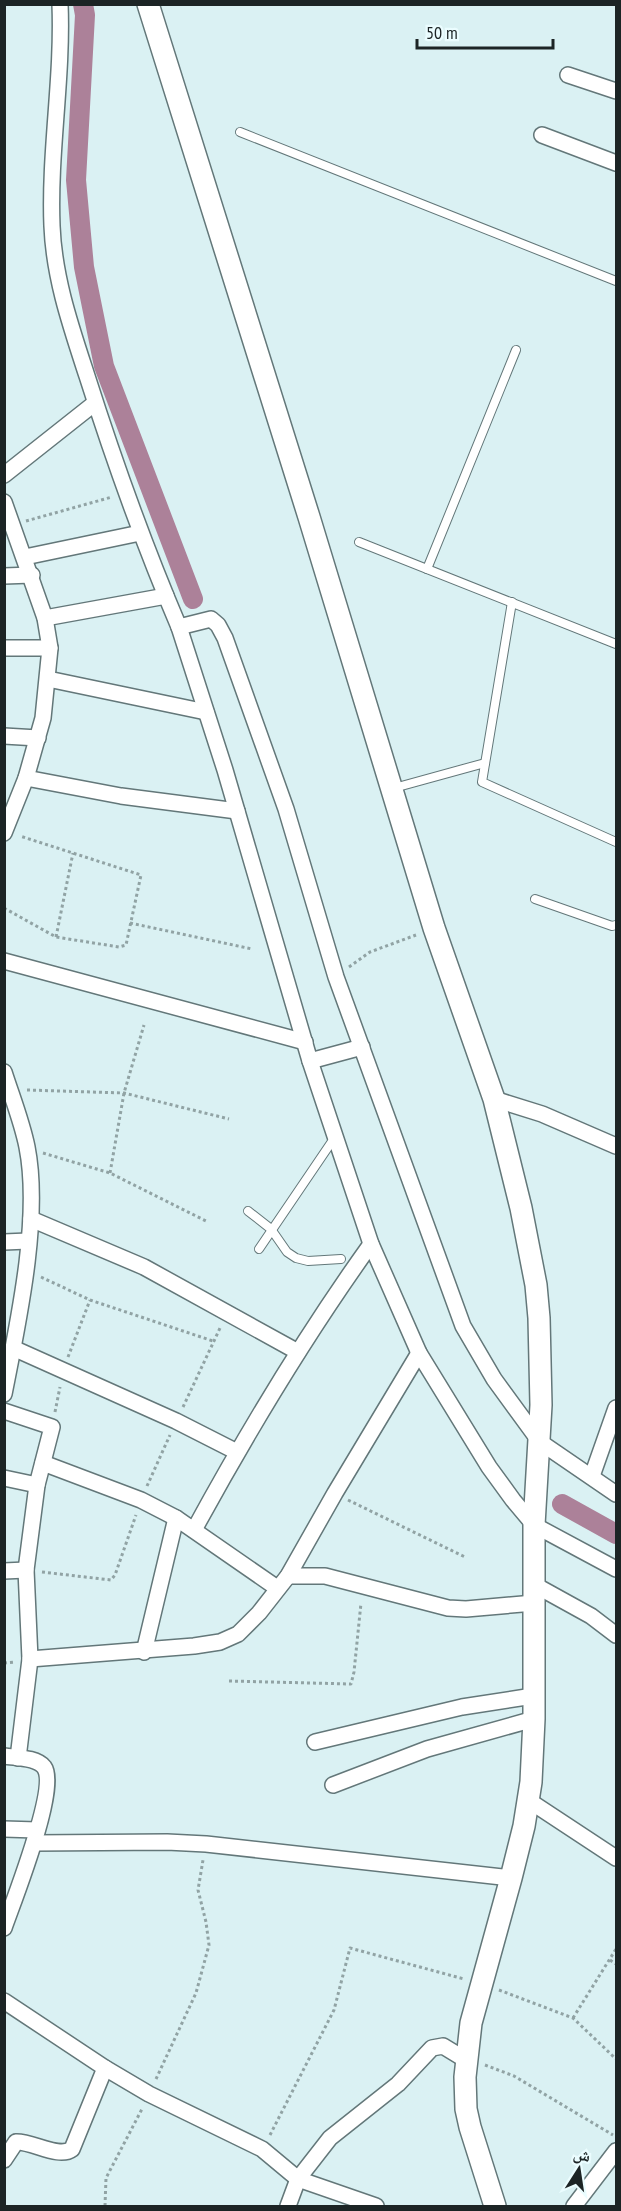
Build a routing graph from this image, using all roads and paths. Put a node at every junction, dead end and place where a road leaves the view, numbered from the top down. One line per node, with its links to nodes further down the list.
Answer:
1 (60, 4): 10 (street)
2 (148, 4): 34 (main road)
3 (568, 75): 4 (street)
4 (616, 91)
5 (240, 132): 8 (lane)
6 (542, 135): 7 (street)
7 (616, 163)
8 (616, 280)
9 (516, 350): 18 (lane)
10 (95, 403): 11 (street); 12 (street)
11 (4, 475)
12 (126, 494): 14 (path); 15 (street)
13 (4, 502): 14 (street)
14 (14, 525): 17 (street)
15 (140, 533): 17 (street); 21 (street)
16 (359, 542): 18 (lane)
17 (25, 557): 19 (street)
18 (427, 569): 22 (lane)
19 (32, 575): 20 (street); 23 (street)
20 (4, 576)
21 (166, 596): 23 (street); 24 (street)
22 (512, 602): 25 (lane); 32 (lane)
23 (45, 618): 27 (street)
24 (179, 627): 29 (street); 47 (street)
25 (616, 644)
26 (4, 648): 27 (street)
27 (50, 648): 28 (street)
28 (48, 679): 29 (street); 31 (street)
29 (206, 712): 35 (street)
30 (4, 736): 31 (street)
31 (38, 738): 33 (street)
32 (485, 763): 34 (lane); 37 (lane)
33 (26, 777): 35 (street); 36 (street)
34 (392, 789): 43 (main road)
35 (237, 811): 49 (street)
36 (6, 825): 38 (path)
37 (616, 842)
38 (73, 853): 41 (path); 44 (path)
39 (535, 899): 42 (lane)
40 (4, 908): 44 (path)
41 (130, 923): 44 (path); 45 (path)
42 (616, 925)
43 (434, 928): 47 (path); 55 (main road)
44 (56, 937)
45 (252, 949)
46 (4, 961): 49 (street)
47 (336, 977): 50 (street)
48 (144, 1025): 54 (path)
49 (305, 1042): 51 (street)
50 (362, 1047): 51 (street); 81 (street)
51 (310, 1061): 57 (street)
52 (4, 1072): 53 (street)
53 (7, 1090): 54 (path); 59 (street)
54 (124, 1093): 56 (path); 60 (path)
55 (494, 1100): 58 (street); 81 (main road)
56 (229, 1119)
57 (336, 1136): 64 (lane); 67 (street)
58 (616, 1146)
59 (27, 1148): 60 (path); 62 (street)
60 (110, 1173): 63 (path)
61 (248, 1211): 64 (lane)
62 (31, 1220): 65 (street); 73 (street)
63 (208, 1222)
64 (271, 1229): 68 (lane); 69 (lane)
65 (28, 1241): 66 (street); 70 (street)
66 (4, 1242)
67 (371, 1244): 73 (street); 74 (street)
68 (259, 1249)
69 (341, 1259)
70 (25, 1270): 71 (path); 72 (street)
71 (90, 1300): 75 (path); 79 (path)
72 (13, 1348): 75 (street); 76 (street)
73 (298, 1352): 82 (street)
74 (419, 1353): 87 (street); 91 (street)
75 (64, 1370): 79 (street); 80 (path)
76 (4, 1394)
77 (616, 1408): 84 (street)
78 (4, 1411): 80 (street)
79 (176, 1421): 82 (street); 89 (path)
80 (52, 1426): 83 (street)
81 (540, 1442): 84 (street); 91 (main road)
82 (237, 1452): 92 (street)
83 (43, 1463): 86 (street); 89 (street)
84 (592, 1476): 88 (street)
85 (4, 1478): 86 (street)
86 (37, 1485): 95 (street)
87 (335, 1493): 93 (path); 97 (street)
88 (616, 1494)
89 (141, 1500): 90 (street); 95 (path)
90 (176, 1518): 92 (street); 102 (street)
91 (534, 1524): 94 (street); 100 (main road)
92 (194, 1530): 99 (street)
93 (465, 1557)
94 (616, 1569)
95 (26, 1570): 96 (street); 103 (street)
96 (4, 1571)
97 (288, 1576): 98 (street); 99 (street)
98 (363, 1586): 100 (street); 104 (path)
99 (277, 1588): 102 (street)
100 (534, 1594): 101 (street); 105 (main road)
101 (616, 1635)
102 (144, 1652): 103 (street)
103 (30, 1659): 108 (street)
104 (229, 1681)
105 (533, 1696): 106 (main road); 107 (street)
106 (534, 1719): 109 (street); 110 (main road)
107 (315, 1742)
108 (11, 1757): 112 (street)
109 (333, 1785)
110 (528, 1800): 114 (street); 115 (main road)
111 (4, 1829): 112 (street)
112 (35, 1837): 113 (street); 116 (street)
113 (206, 1844): 115 (street); 126 (path)
114 (614, 1851)
115 (512, 1878): 120 (main road)
116 (4, 1928)
117 (616, 1949): 118 (path)
118 (610, 1960): 119 (path); 122 (path)
119 (616, 1964)
120 (482, 1984): 122 (path); 124 (main road); 128 (path)
121 (4, 2001): 125 (street)
122 (573, 2018): 123 (path)
123 (616, 2059)
124 (466, 2060): 127 (path); 131 (street); 135 (main road)
125 (105, 2068): 126 (street); 130 (street)
126 (149, 2094): 128 (street); 132 (path)
127 (616, 2137)
128 (262, 2149): 131 (street)
129 (616, 2151): 136 (street)
130 (4, 2160)
131 (298, 2179): 133 (street); 134 (street)
132 (105, 2206)
133 (288, 2206)
134 (376, 2206)
135 (495, 2206)
136 (574, 2206)

